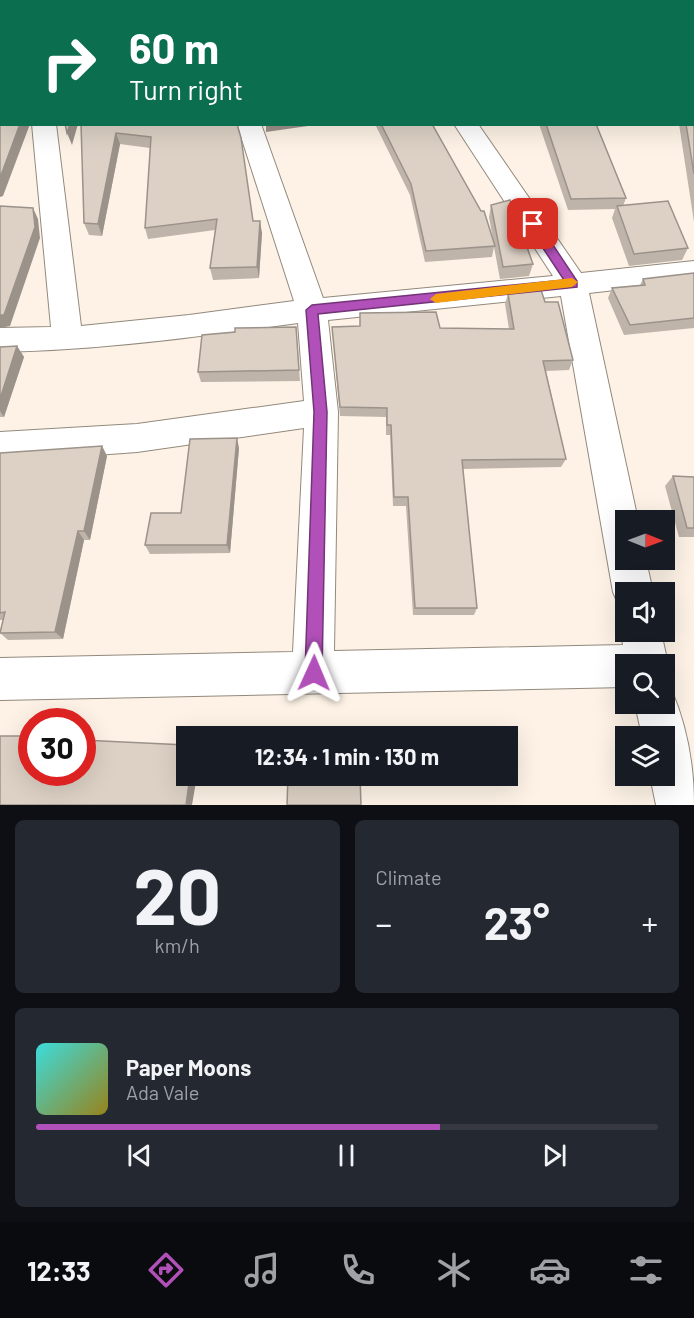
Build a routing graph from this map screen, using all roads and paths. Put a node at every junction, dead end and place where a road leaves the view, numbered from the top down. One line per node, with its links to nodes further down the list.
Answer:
1 (44, 126): 7 (street)
2 (250, 126): 6 (street)
3 (467, 126): 5 (street)
4 (694, 271): 5 (street)
5 (573, 284): 6 (street); 11 (street)
6 (312, 310): 7 (street); 9 (street)
7 (67, 339): 8 (street)
8 (0, 340)
9 (321, 412): 10 (street); 13 (street)
10 (0, 447)
11 (618, 510)
12 (615, 666): 13 (street)
13 (314, 673): 14 (street)
14 (0, 679)
15 (675, 784): 16 (street)
16 (680, 805)

